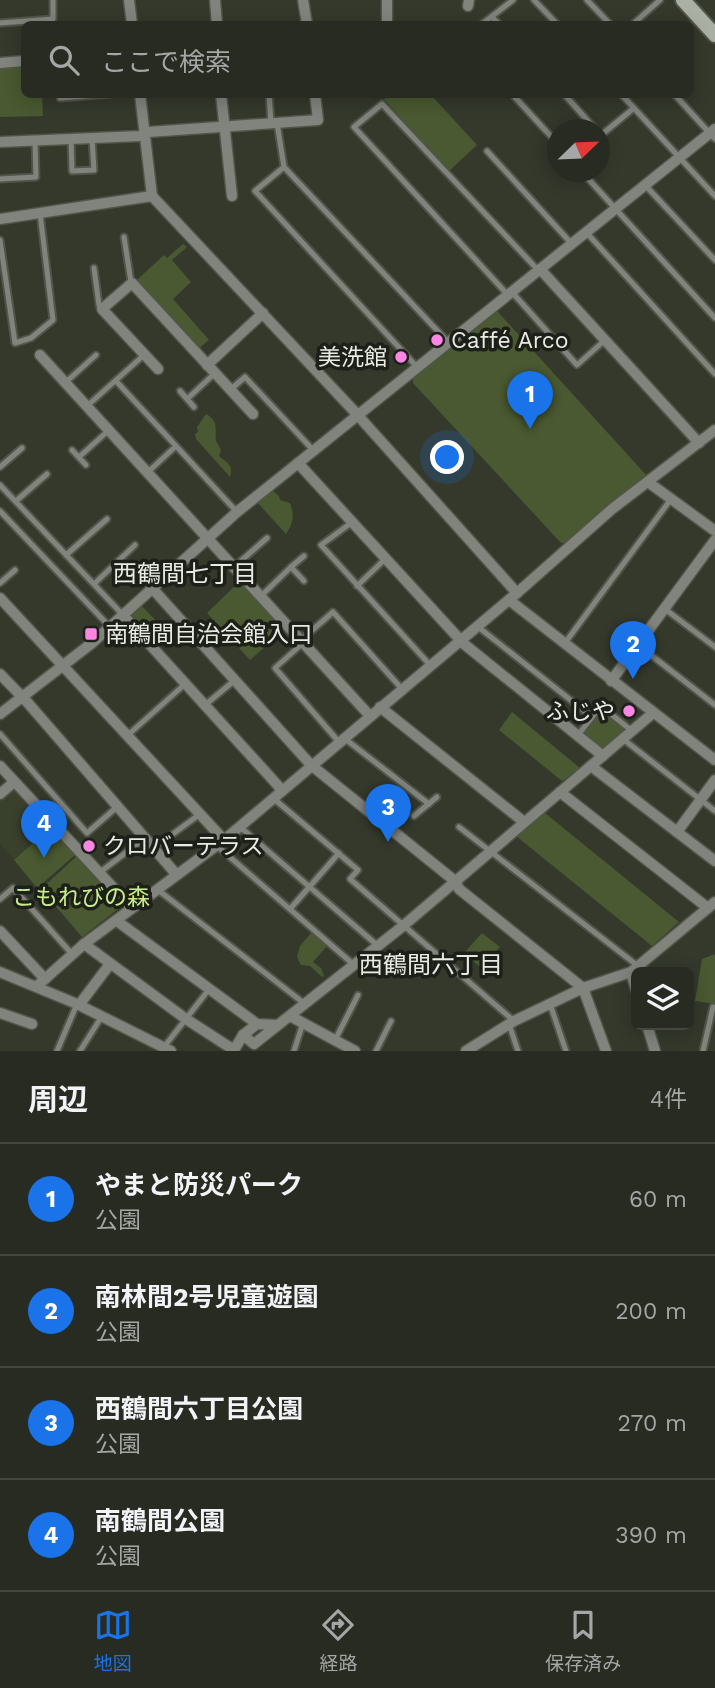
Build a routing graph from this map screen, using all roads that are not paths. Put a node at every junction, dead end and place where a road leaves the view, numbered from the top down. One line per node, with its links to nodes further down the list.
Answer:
1 (53, 0): 13 (lane)
2 (129, 0): 14 (street)
3 (215, 0): 15 (street)
4 (303, 0): 16 (street)
5 (387, 0): 17 (street)
6 (513, 0): 11 (lane)
7 (534, 0): 20 (lane)
8 (587, 0): 21 (lane)
9 (660, 0): 22 (lane)
10 (683, 0): 24 (street)
11 (492, 17): 18 (lane); 19 (lane)
12 (21, 21): 23 (lane)
13 (26, 21)
14 (132, 21)
15 (217, 21)
16 (306, 21)
17 (387, 21)
18 (486, 21)
19 (496, 21)
20 (554, 21)
21 (607, 21)
22 (636, 21)
23 (0, 23)
24 (715, 35)
25 (21, 61): 26 (street)
26 (0, 63)
27 (140, 98): 41 (street)
28 (221, 98): 39 (street)
29 (270, 98): 37 (lane)
30 (315, 98): 37 (street)
31 (516, 98): 40 (lane)
32 (568, 98): 36 (lane)
33 (625, 98): 35 (lane)
34 (678, 98): 42 (lane)
35 (634, 108): 38 (lane); 48 (lane)
36 (586, 119)
37 (274, 123): 39 (street); 49 (lane)
38 (610, 125)
39 (223, 127): 41 (street); 54 (street)
40 (547, 132)
41 (144, 134): 43 (street); 53 (street)
42 (713, 134): 48 (street)
43 (92, 138): 44 (street); 44 (lane)
44 (71, 139): 45 (street)
45 (35, 141): 46 (street); 50 (lane)
46 (0, 142)
47 (487, 151): 62 (lane)
48 (679, 157): 52 (street); 55 (lane)
49 (284, 167): 73 (lane); 78 (lane)
50 (0, 179)
51 (591, 182): 56 (lane)
52 (644, 184): 56 (street); 63 (lane)
53 (152, 196): 57 (street); 70 (street)
54 (232, 196)
55 (715, 196)
56 (615, 208): 59 (street); 71 (lane)
57 (40, 213): 58 (street); 68 (lane)
58 (0, 219)
59 (585, 231): 62 (street); 81 (lane)
60 (124, 237): 66 (lane)
61 (0, 240): 68 (lane)
62 (571, 243): 65 (street)
63 (715, 260)
64 (94, 268): 69 (lane)
65 (539, 269): 67 (street); 67 (lane); 72 (street)
66 (132, 284): 69 (street); 77 (street)
67 (509, 293): 72 (lane); 73 (street)
68 (3, 298)
69 (102, 309): 76 (street)
70 (263, 313): 77 (street); 90 (street)
71 (715, 318)
72 (605, 340): 93 (street)
73 (448, 342): 78 (street)
74 (40, 355): 83 (street)
75 (96, 355): 83 (lane)
76 (144, 355): 79 (street); 82 (lane)
77 (207, 365): 80 (street)
78 (417, 367): 90 (street)
79 (158, 369)
80 (214, 374): 84 (street); 86 (lane)
81 (715, 374)
82 (116, 381): 87 (lane); 94 (lane)
83 (66, 382): 87 (street)
84 (230, 390): 89 (street); 97 (lane)
85 (180, 391): 86 (lane)
86 (187, 399): 88 (lane)
87 (87, 406): 91 (street)
88 (194, 407)
89 (253, 414)
90 (358, 415): 97 (street); 129 (street)
91 (109, 430): 98 (lane); 102 (street)
92 (715, 430): 93 (street)
93 (699, 443): 104 (street)
94 (176, 446): 102 (lane); 109 (lane)
95 (22, 448): 101 (lane)
96 (72, 450): 98 (lane)
97 (314, 451): 99 (street)
98 (79, 457): 100 (lane)
99 (298, 463): 109 (street); 111 (street)
100 (86, 465)
101 (0, 467)
102 (148, 472): 113 (street)
103 (47, 474): 107 (lane)
104 (648, 482): 106 (street); 129 (street)
105 (1, 489): 107 (lane)
106 (671, 499): 112 (street); 137 (lane)
107 (16, 501): 117 (lane)
108 (0, 511): 134 (lane)
109 (237, 512): 113 (street)
110 (107, 519): 117 (lane)
111 (351, 523): 119 (street); 126 (lane)
112 (715, 531)
113 (208, 538): 120 (street); 127 (street)
114 (267, 538): 120 (lane)
115 (715, 540): 131 (street)
116 (135, 545): 125 (lane)
117 (66, 555): 125 (lane)
118 (303, 555): 121 (lane)
119 (384, 559): 126 (lane); 135 (street)
120 (234, 567): 128 (street)
121 (291, 567): 123 (lane); 128 (lane)
122 (15, 570): 124 (lane)
123 (304, 581)
124 (0, 583)
125 (94, 584): 132 (lane)
126 (356, 586): 140 (lane)
127 (152, 589): 132 (street); 143 (street)
128 (261, 596): 136 (street)
129 (513, 596): 133 (street); 137 (street)
130 (0, 598): 141 (street)
131 (665, 609): 138 (street); 139 (lane)
132 (123, 615): 134 (street); 145 (street)
133 (477, 626): 135 (street); 154 (lane)
134 (110, 628): 141 (street)
135 (460, 640): 140 (street); 157 (street)
136 (302, 641): 146 (lane); 153 (street); 160 (lane)
137 (565, 644): 144 (street)
138 (638, 645): 144 (street); 149 (lane)
139 (715, 647)
140 (430, 665): 146 (street)
141 (63, 666): 147 (street); 158 (street)
142 (0, 674): 147 (street)
143 (235, 680): 148 (lane); 163 (street)
144 (611, 681): 151 (street)
145 (186, 684): 148 (street); 158 (lane)
146 (402, 689): 150 (street)
147 (22, 698): 152 (street); 175 (street)
148 (205, 705): 168 (street)
149 (715, 705)
150 (380, 707): 153 (street); 179 (street)
151 (653, 713): 155 (street); 162 (street)
152 (0, 714)
153 (370, 716): 160 (street)
154 (592, 717): 155 (lane); 157 (lane)
155 (632, 731): 159 (street)
156 (0, 734): 175 (lane)
157 (577, 735): 161 (street)
158 (127, 736): 177 (street)
159 (623, 739): 161 (street); 173 (lane)
160 (341, 740): 163 (street); 174 (lane)
161 (603, 756): 165 (street)
162 (715, 760)
163 (311, 765): 168 (street); 191 (street)
164 (0, 766): 167 (street)
165 (591, 766): 169 (street); 182 (street)
166 (715, 780): 173 (street)
167 (14, 782): 170 (street); 189 (street)
168 (282, 790): 172 (street)
169 (560, 792): 179 (street); 195 (street)
170 (0, 794)
171 (437, 797): 174 (lane)
172 (273, 798): 180 (street); 187 (lane)
173 (701, 800): 176 (lane); 182 (street)
174 (429, 804): 178 (lane)
175 (118, 807): 183 (street)
176 (715, 811)
177 (200, 814): 184 (street); 185 (lane)
178 (414, 816)
179 (524, 822): 186 (street)
180 (239, 826): 184 (street); 192 (lane)
181 (459, 827): 186 (lane)
182 (677, 832): 188 (street)
183 (145, 838): 185 (street); 189 (lane)
184 (220, 842): 190 (street); 197 (lane)
185 (154, 848): 190 (street)
186 (490, 851): 191 (street); 206 (lane)
187 (339, 853): 192 (lane); 199 (lane)
188 (715, 861)
189 (99, 873): 196 (street)
190 (176, 874): 193 (street)
191 (455, 881): 199 (street); 212 (street)
192 (309, 887): 197 (lane); 202 (lane)
193 (157, 890): 196 (street); 215 (lane)
194 (0, 899): 203 (lane)
195 (712, 905): 207 (street)
196 (132, 908): 198 (street)
197 (290, 909): 205 (lane)
198 (117, 921): 201 (street); 211 (street)
199 (403, 926): 202 (street); 224 (lane)
200 (0, 931): 210 (street)
201 (84, 944): 203 (street); 204 (street)
202 (377, 946): 205 (street)
203 (72, 954): 210 (street)
204 (110, 964): 214 (street); 221 (street)
205 (353, 964): 215 (street)
206 (632, 967)
207 (636, 967)
208 (631, 970): 212 (street)
209 (0, 972): 210 (street)
210 (41, 983): 214 (street)
211 (210, 988): 221 (lane); 226 (street)
212 (583, 988): 216 (street); 241 (street)
213 (358, 995): 230 (lane)
214 (78, 1004): 219 (street); 233 (lane)
215 (305, 1004): 220 (street)
216 (550, 1004): 224 (street); 240 (lane)
217 (713, 1007): 243 (lane)
218 (0, 1013): 225 (street)
219 (102, 1016): 231 (street); 234 (lane)
220 (290, 1016): 223 (street); 227 (street)
221 (186, 1019): 231 (lane); 232 (street)
222 (391, 1021): 237 (lane)
223 (303, 1023): 230 (street); 235 (lane)
224 (512, 1023): 238 (street); 239 (lane)
225 (32, 1024)
226 (257, 1024): 227 (street); 229 (street)
227 (277, 1026): 229 (street)
228 (649, 1030): 242 (street)
229 (243, 1035): 232 (street)
230 (335, 1040): 236 (street)
231 (167, 1049)
232 (234, 1050)
233 (57, 1051)
234 (80, 1051)
235 (294, 1051)
236 (355, 1051)
237 (376, 1051)
238 (466, 1051)
239 (518, 1051)
240 (566, 1051)
241 (604, 1051)
242 (655, 1051)
243 (702, 1051)

